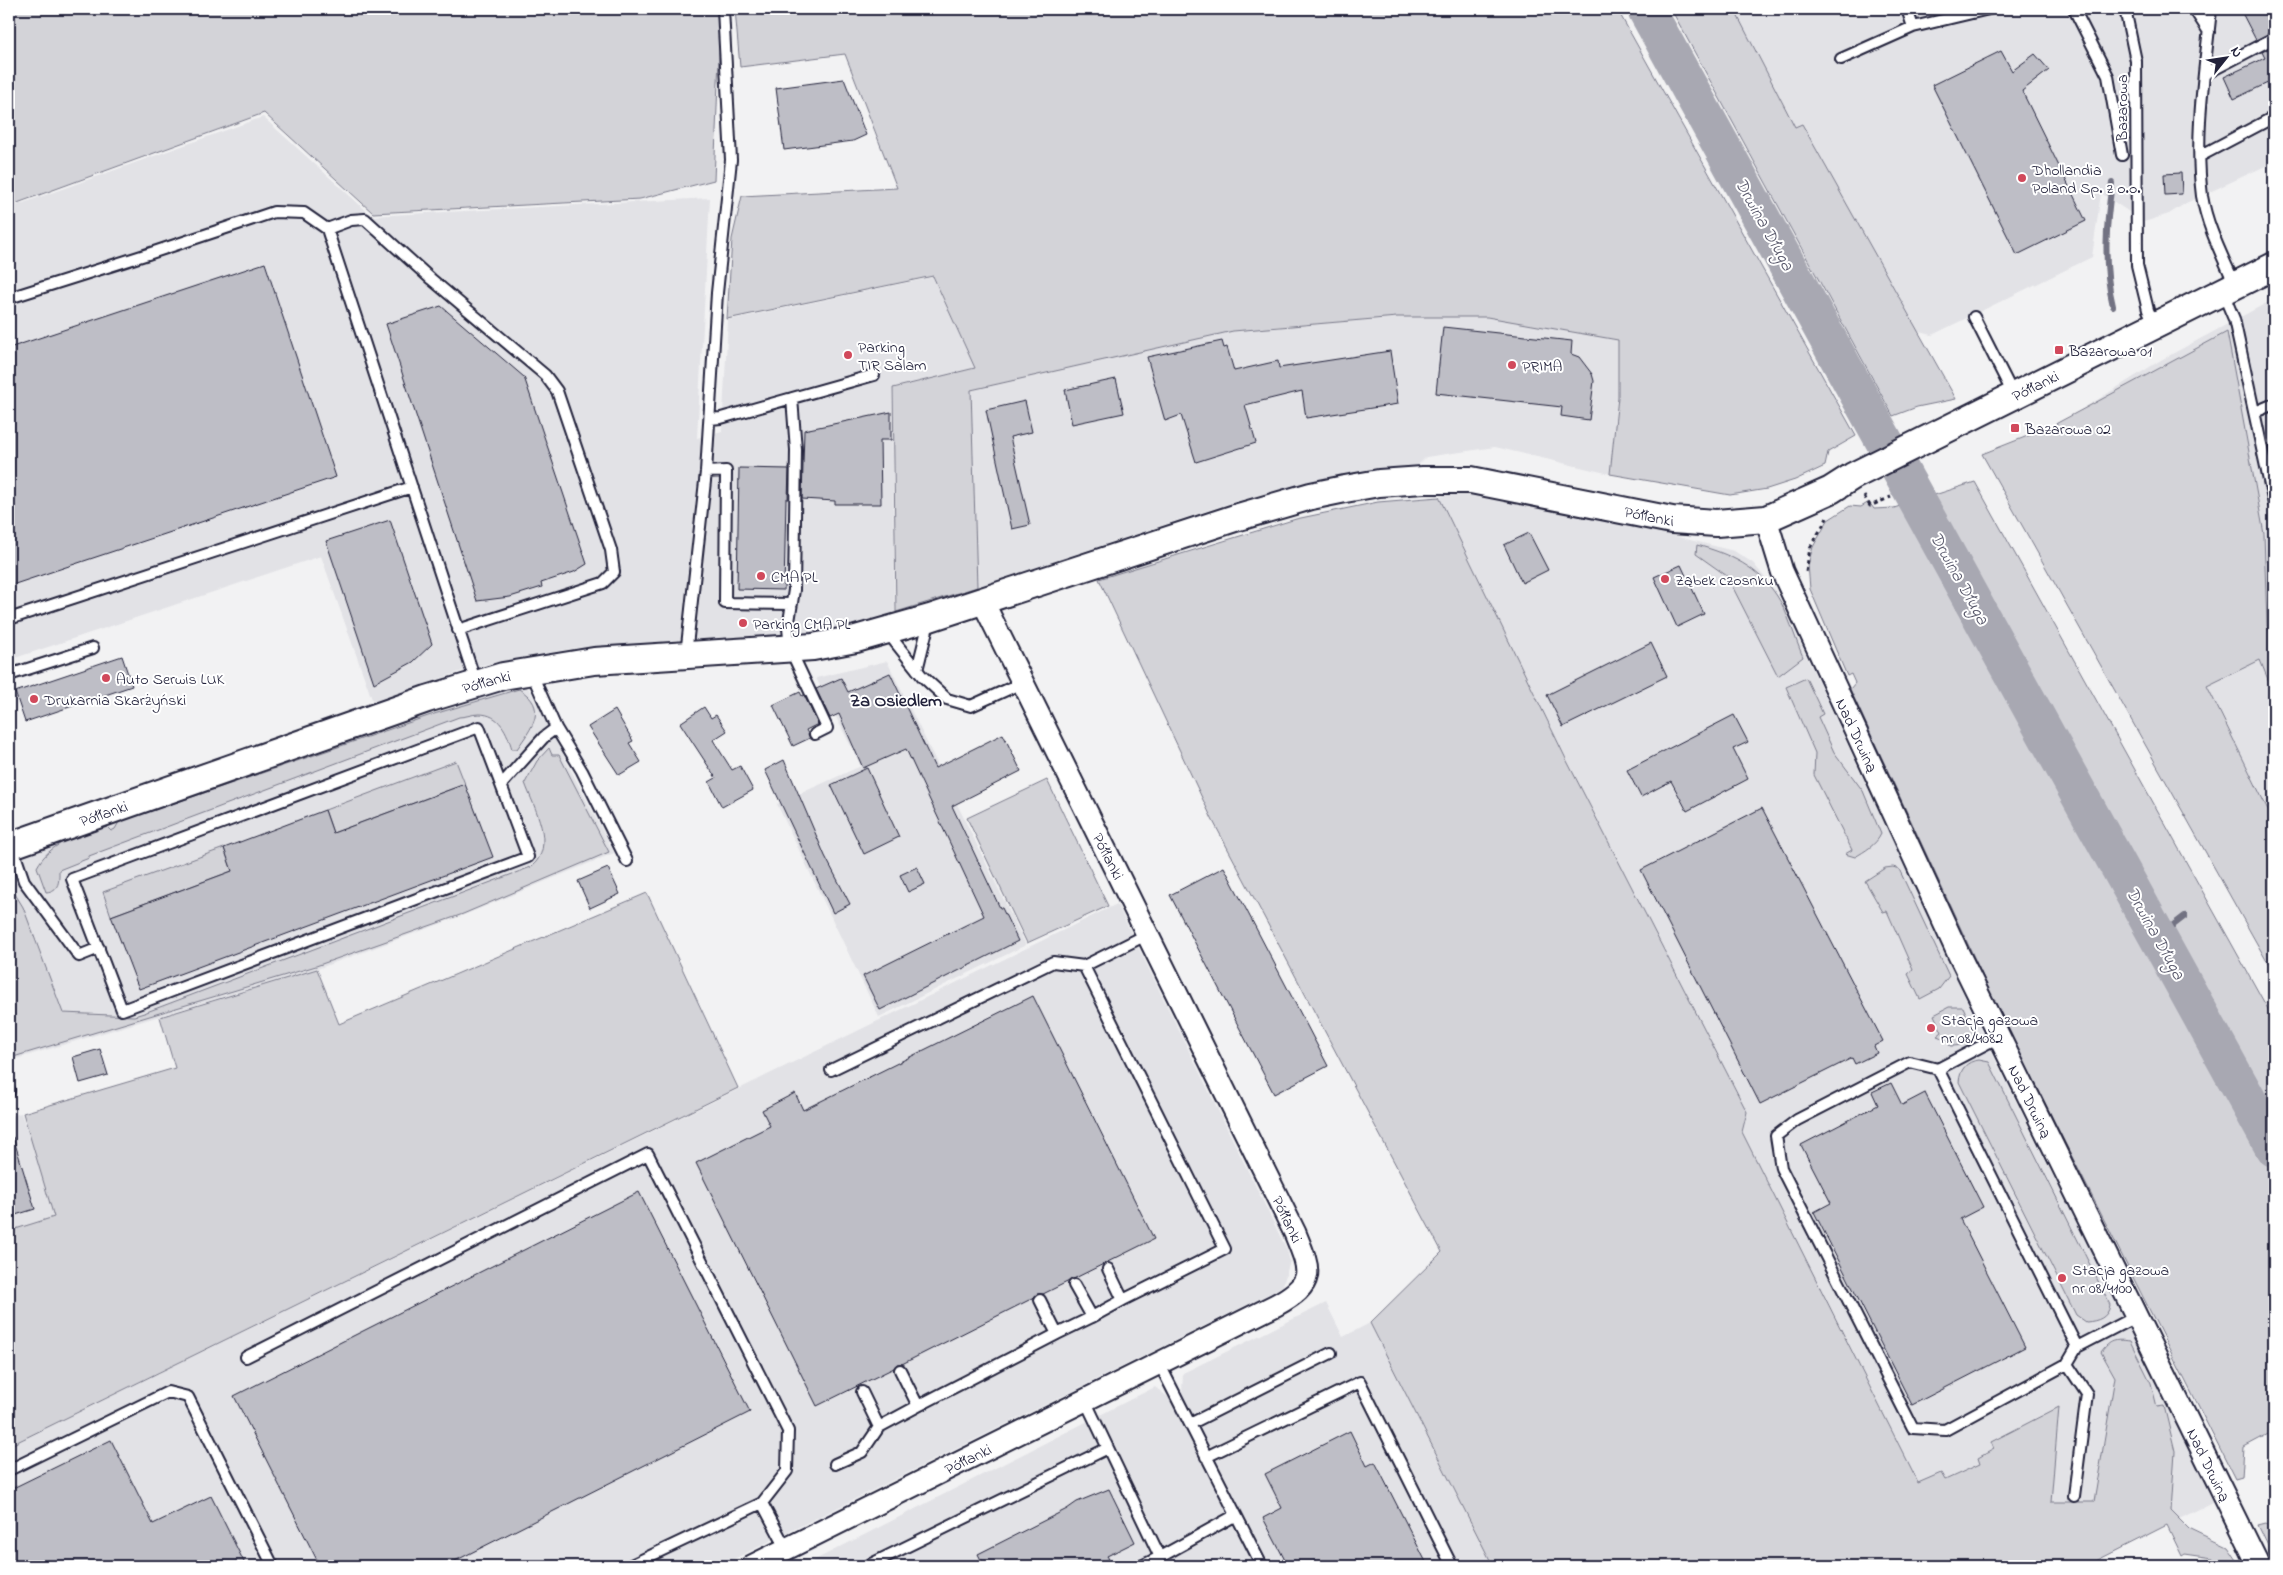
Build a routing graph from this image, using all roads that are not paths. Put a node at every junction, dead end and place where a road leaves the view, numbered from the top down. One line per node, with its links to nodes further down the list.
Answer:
1 (723, 9): 27 (lane)
2 (1907, 9): 8 (lane)
3 (1989, 9): 8 (lane)
4 (2074, 9): 14 (lane)
5 (2124, 9): 21 (lane, Bazarowa)
6 (2194, 9): 9 (lane)
7 (2212, 9): 9 (lane)
8 (1913, 27): 11 (lane)
9 (2209, 32): 12 (lane)
10 (2274, 38): 12 (lane)
11 (1841, 59)
12 (2205, 74): 15 (lane)
13 (2274, 117): 15 (lane)
14 (2122, 155)
15 (2200, 156): 18 (lane)
16 (327, 230): 19 (lane); 29 (lane); 36 (lane)
17 (2274, 266): 18 (street, Półłanki)
18 (2229, 289): 21 (street, Półłanki); 26 (lane)
19 (9, 298)
20 (1974, 317): 23 (lane)
21 (2155, 326): 23 (street, Półłanki)
22 (874, 375): 24 (lane)
23 (2014, 396): 31 (street, Półłanki)
24 (792, 398): 27 (lane); 33 (lane)
25 (2274, 404): 26 (lane)
26 (2255, 412): 30 (lane)
27 (710, 419): 28 (lane)
28 (706, 472): 33 (lane); 40 (lane)
29 (412, 487): 35 (lane); 36 (lane)
30 (2274, 504)
31 (1766, 520): 32 (street, Półłanki); 54 (street, Nad Drwiną)
32 (982, 600): 34 (street, Półłanki); 44 (street, Półłanki)
33 (792, 604): 39 (lane)
34 (930, 618): 37 (street, Półłanki); 41 (lane)
35 (9, 619)
36 (458, 630): 45 (lane)
37 (886, 631): 39 (street, Półłanki); 41 (lane)
38 (93, 648): 43 (lane)
39 (790, 649): 40 (street, Półłanki); 47 (lane)
40 (686, 656): 42 (street, Półłanki)
41 (917, 670): 44 (lane)
42 (530, 671): 45 (street, Półłanki); 46 (lane)
43 (9, 675)
44 (1024, 682): 51 (street, Półłanki)
45 (476, 684): 49 (street, Półłanki)
46 (556, 728): 48 (lane); 50 (lane)
47 (815, 734)
48 (502, 785): 52 (lane); 52 (lane)
49 (10, 846): 52 (lane)
50 (627, 861)
51 (1148, 934): 53 (lane); 67 (street, Półłanki)
52 (99, 948)
53 (1084, 966): 56 (lane); 60 (lane)
54 (1999, 1037): 55 (lane); 61 (street, Nad Drwiną)
55 (1938, 1069): 64 (lane); 68 (lane)
56 (831, 1070)
57 (1108, 1270): 60 (lane)
58 (1074, 1285): 62 (lane)
59 (1040, 1300): 63 (lane)
60 (1123, 1300): 62 (lane)
61 (2137, 1316): 64 (lane); 90 (street, Nad Drwiną)
62 (1092, 1317): 63 (lane)
63 (1057, 1334): 72 (lane)
64 (2077, 1347): 68 (lane)
65 (1331, 1353): 73 (lane)
66 (246, 1357): 80 (lane)
67 (1159, 1362): 71 (street, Półłanki); 73 (lane)
68 (2067, 1364): 79 (lane)
69 (900, 1370): 72 (lane)
70 (862, 1392): 74 (lane)
71 (1085, 1400): 75 (lane); 82 (street, Półłanki)
72 (918, 1406): 74 (lane)
73 (1190, 1424): 76 (lane)
74 (879, 1427): 77 (lane)
75 (1106, 1449): 83 (lane); 86 (lane)
76 (1206, 1457): 81 (lane); 89 (lane)
77 (835, 1464)
78 (9, 1470): 84 (lane)
79 (2074, 1496)
80 (762, 1503): 82 (lane); 85 (lane)
81 (1236, 1515): 83 (lane); 88 (lane)
82 (771, 1560)
83 (1159, 1562): 87 (lane)
84 (273, 1566)
85 (629, 1566)
86 (867, 1566)
87 (1140, 1566)
88 (1262, 1566)
89 (1452, 1566)
90 (2259, 1566)

